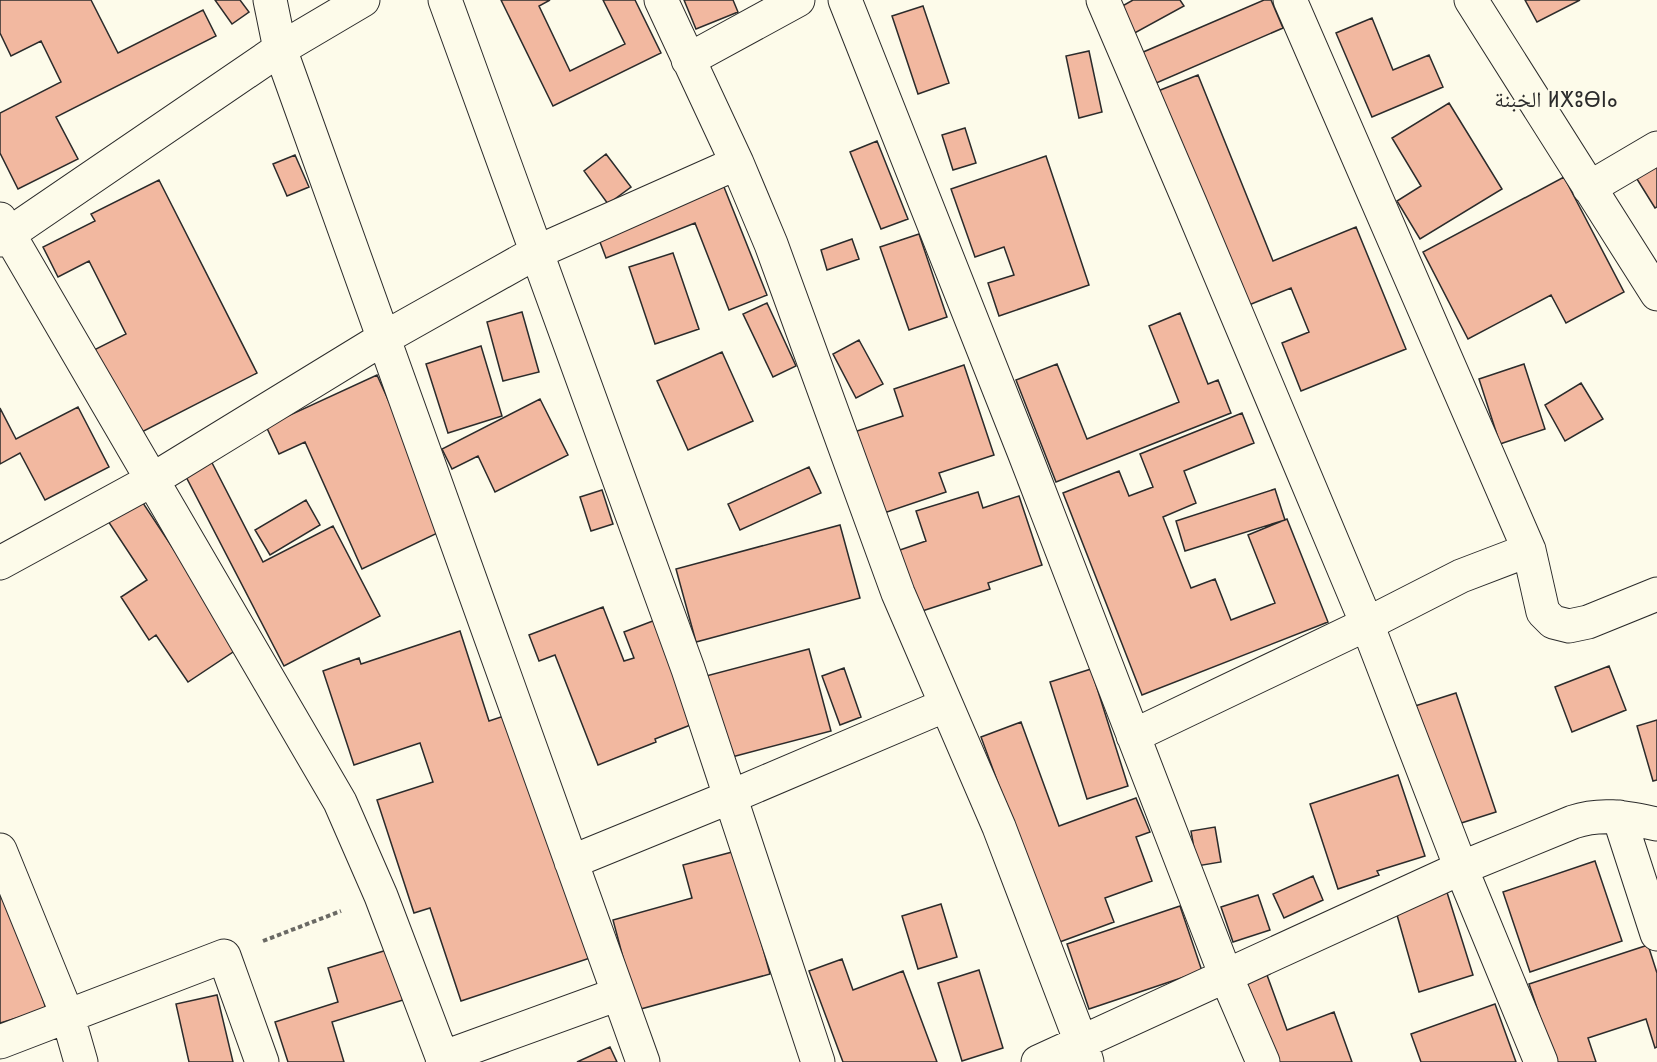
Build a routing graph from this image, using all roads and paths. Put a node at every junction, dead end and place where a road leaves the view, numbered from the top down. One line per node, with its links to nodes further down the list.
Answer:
1 (270, 0): 10 (street)
2 (363, 0): 10 (street)
3 (445, 0): 16 (street)
4 (661, 0): 11 (street)
5 (798, 0): 11 (street)
6 (845, 0): 25 (street)
7 (1104, 0): 23 (street)
8 (1290, 0): 20 (street)
9 (1471, 0): 14 (street)
10 (280, 49): 15 (street); 18 (street)
11 (688, 60): 13 (street)
12 (1657, 148): 14 (street)
13 (737, 163): 16 (street); 24 (street)
14 (1589, 188): 17 (street)
15 (3, 231): 19 (street)
16 (537, 252): 18 (street); 26 (street)
17 (1657, 294)
18 (384, 338): 19 (street); 30 (street)
19 (152, 480): 21 (street); 32 (street)
20 (1529, 550): 22 (street); 23 (street)
21 (0, 563)
22 (1657, 594)
23 (1367, 624): 25 (street); 31 (street)
24 (946, 705): 26 (street); 39 (street)
25 (1133, 736): 35 (street)
26 (730, 797): 30 (street); 44 (street)
27 (1620, 817): 28 (street); 31 (street); 33 (street)
28 (1657, 824)
29 (0, 850): 37 (street)
30 (571, 862): 36 (street)
31 (1461, 868): 35 (street); 47 (street)
32 (381, 896): 34 (path); 40 (street)
33 (1657, 934)
34 (224, 956): 37 (street); 42 (street)
35 (1226, 976): 39 (street); 46 (street)
36 (618, 994): 40 (street); 43 (street)
37 (68, 1017): 38 (street); 41 (street)
38 (0, 1042)
39 (1084, 1052): 45 (street)
40 (443, 1060)
41 (81, 1062)
42 (262, 1062)
43 (643, 1062)
44 (818, 1062)
45 (1038, 1062)
46 (1263, 1062)
47 (1541, 1062)

